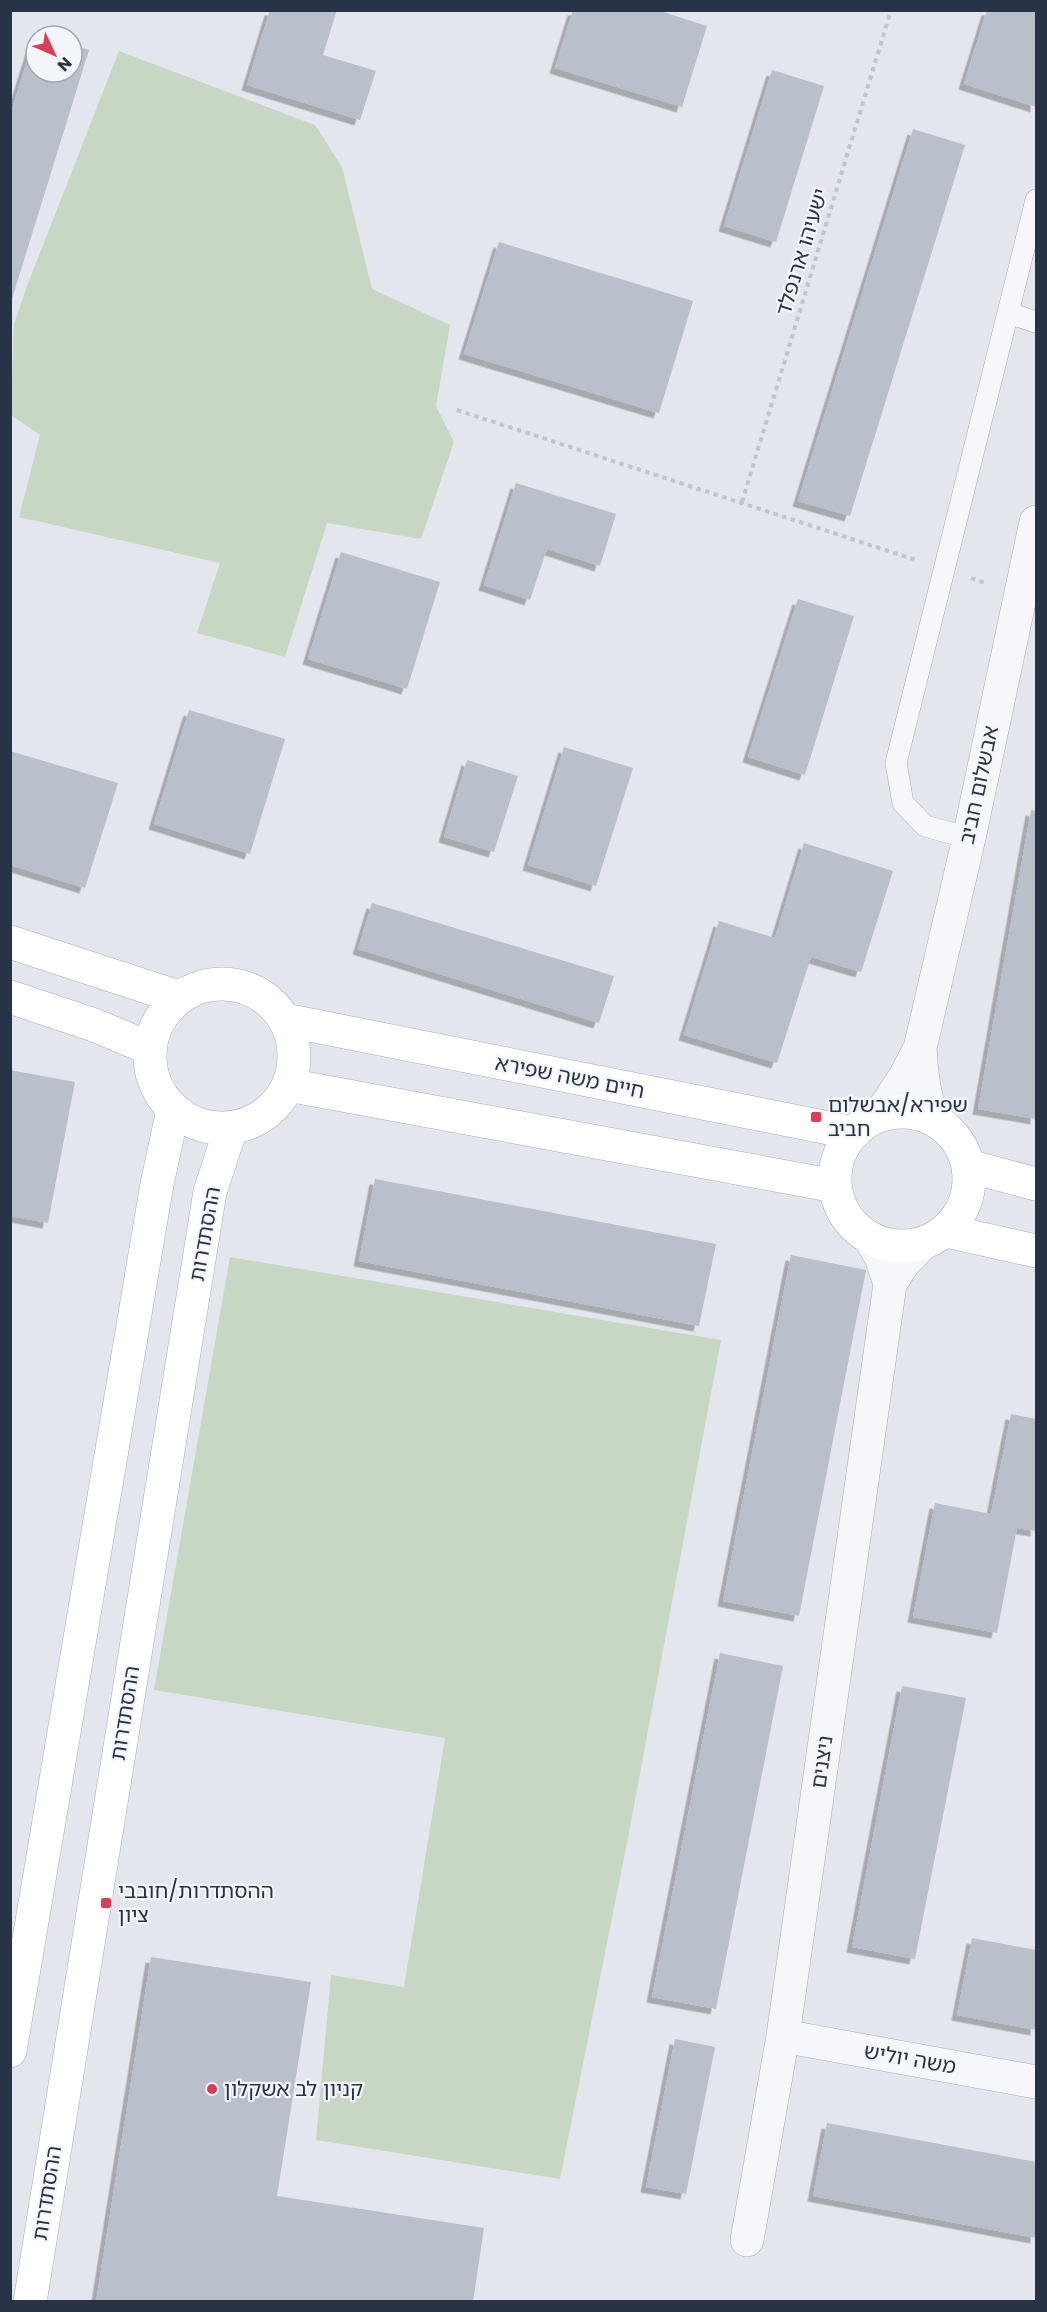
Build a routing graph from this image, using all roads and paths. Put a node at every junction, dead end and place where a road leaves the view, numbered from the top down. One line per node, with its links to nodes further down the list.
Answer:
1 (891, 10): 6 (path, ישעיהו ארנפלד)
2 (1036, 200): 3 (lane)
3 (1008, 313): 4 (lane); 8 (lane)
4 (1036, 322)
5 (457, 410): 6 (path)
6 (742, 502): 8 (path)
7 (1036, 522): 9 (street, אבשלום חביב)
8 (944, 569): 9 (path); 10 (lane)
9 (1020, 594): 10 (street, אבשלום חביב)
10 (969, 838): 16 (street, אבשלום חביב)
11 (10, 942): 13 (street)
12 (10, 997): 15 (street)
13 (178, 997): 14 (street); 15 (street)
14 (285, 1020): 17 (street); 20 (street, חיים משה שפירא)
15 (149, 1048): 18 (street)
16 (920, 1048): 19 (street, אבשלום חביב); 20 (street, אבשלום חביב)
17 (288, 1085): 21 (street); 24 (street)
18 (173, 1110): 21 (street); 30 (street)
19 (932, 1119): 20 (street); 22 (street)
20 (866, 1125): 24 (street)
21 (231, 1128): 33 (street, ההסתדרות)
22 (968, 1166): 23 (street); 25 (street)
23 (1036, 1184)
24 (835, 1186): 26 (street)
25 (934, 1237): 26 (street); 27 (street); 28 (street, ניצנים)
26 (870, 1239): 28 (street, ניצנים)
27 (1036, 1251)
28 (890, 1284): 29 (street, ניצנים)
29 (783, 2036): 31 (street, משה יוליש); 32 (street, ניצנים)
30 (10, 2051)
31 (1036, 2082)
32 (747, 2240)
33 (30, 2301)

